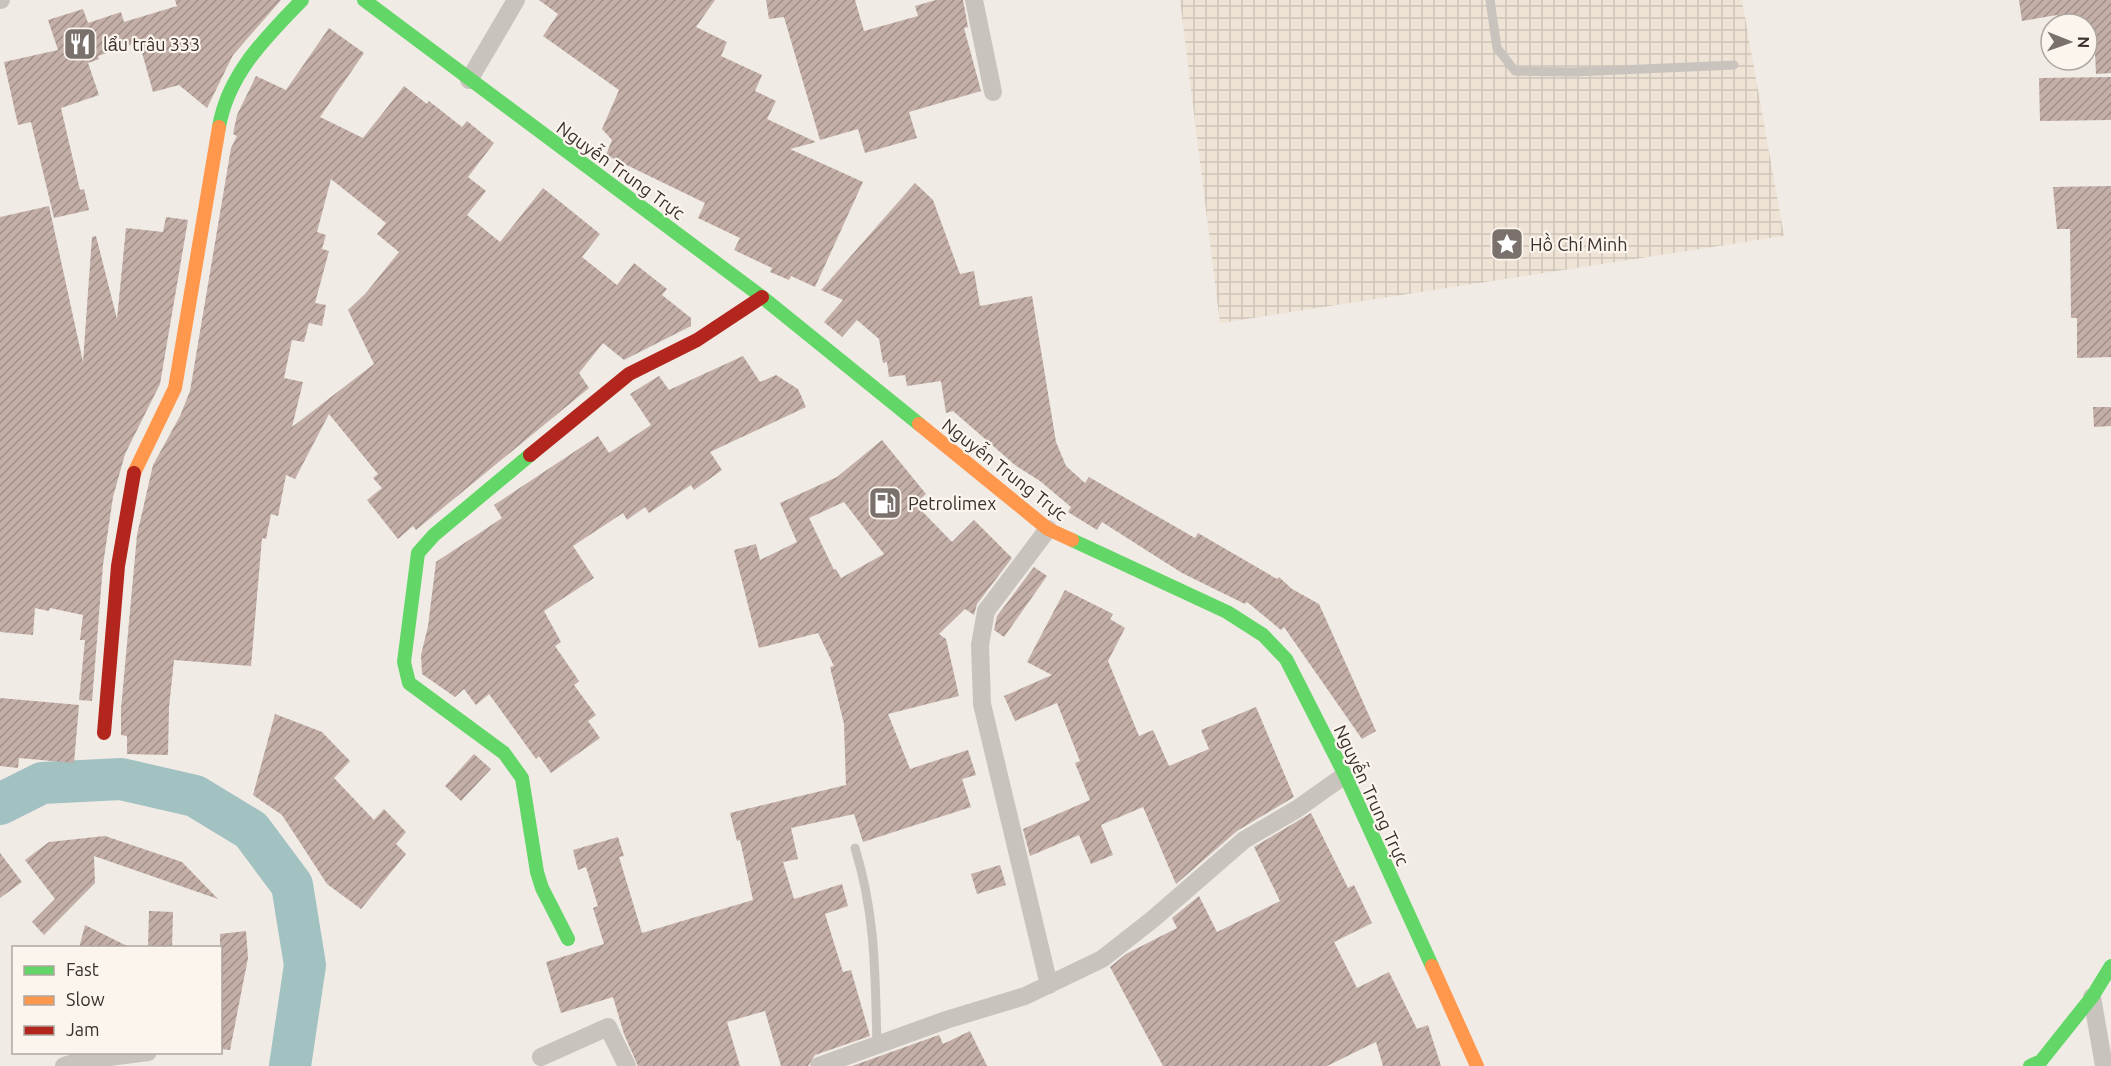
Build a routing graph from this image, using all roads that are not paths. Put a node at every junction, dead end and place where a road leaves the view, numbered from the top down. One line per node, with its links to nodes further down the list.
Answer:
1 (302, 0): 11 (street)
2 (364, 0): 7 (street, Nguyễn Trung Trực)
3 (516, 0): 7 (street)
4 (974, 0): 8 (street)
5 (1490, 0): 6 (lane)
6 (1734, 65)
7 (469, 80): 9 (street, Nguyễn Trung Trực)
8 (993, 93)
9 (762, 297): 10 (street, Nguyễn Trung Trực); 14 (street)
10 (1048, 530): 12 (street, Nguyễn Trung Trực); 16 (street)
11 (104, 732)
12 (1345, 775): 16 (street); 25 (street, Nguyễn Trung Trực)
13 (855, 848): 18 (lane)
14 (568, 939)
15 (2111, 966): 17 (street)
16 (1049, 985): 18 (street)
17 (2092, 997): 26 (street); 27 (street)
18 (877, 1045): 24 (street)
19 (143, 1054): 21 (street)
20 (541, 1057): 23 (street)
21 (107, 1062): 22 (street)
22 (64, 1066)
23 (627, 1066)
24 (819, 1066)
25 (1477, 1066)
26 (2030, 1066)
27 (2104, 1066)

